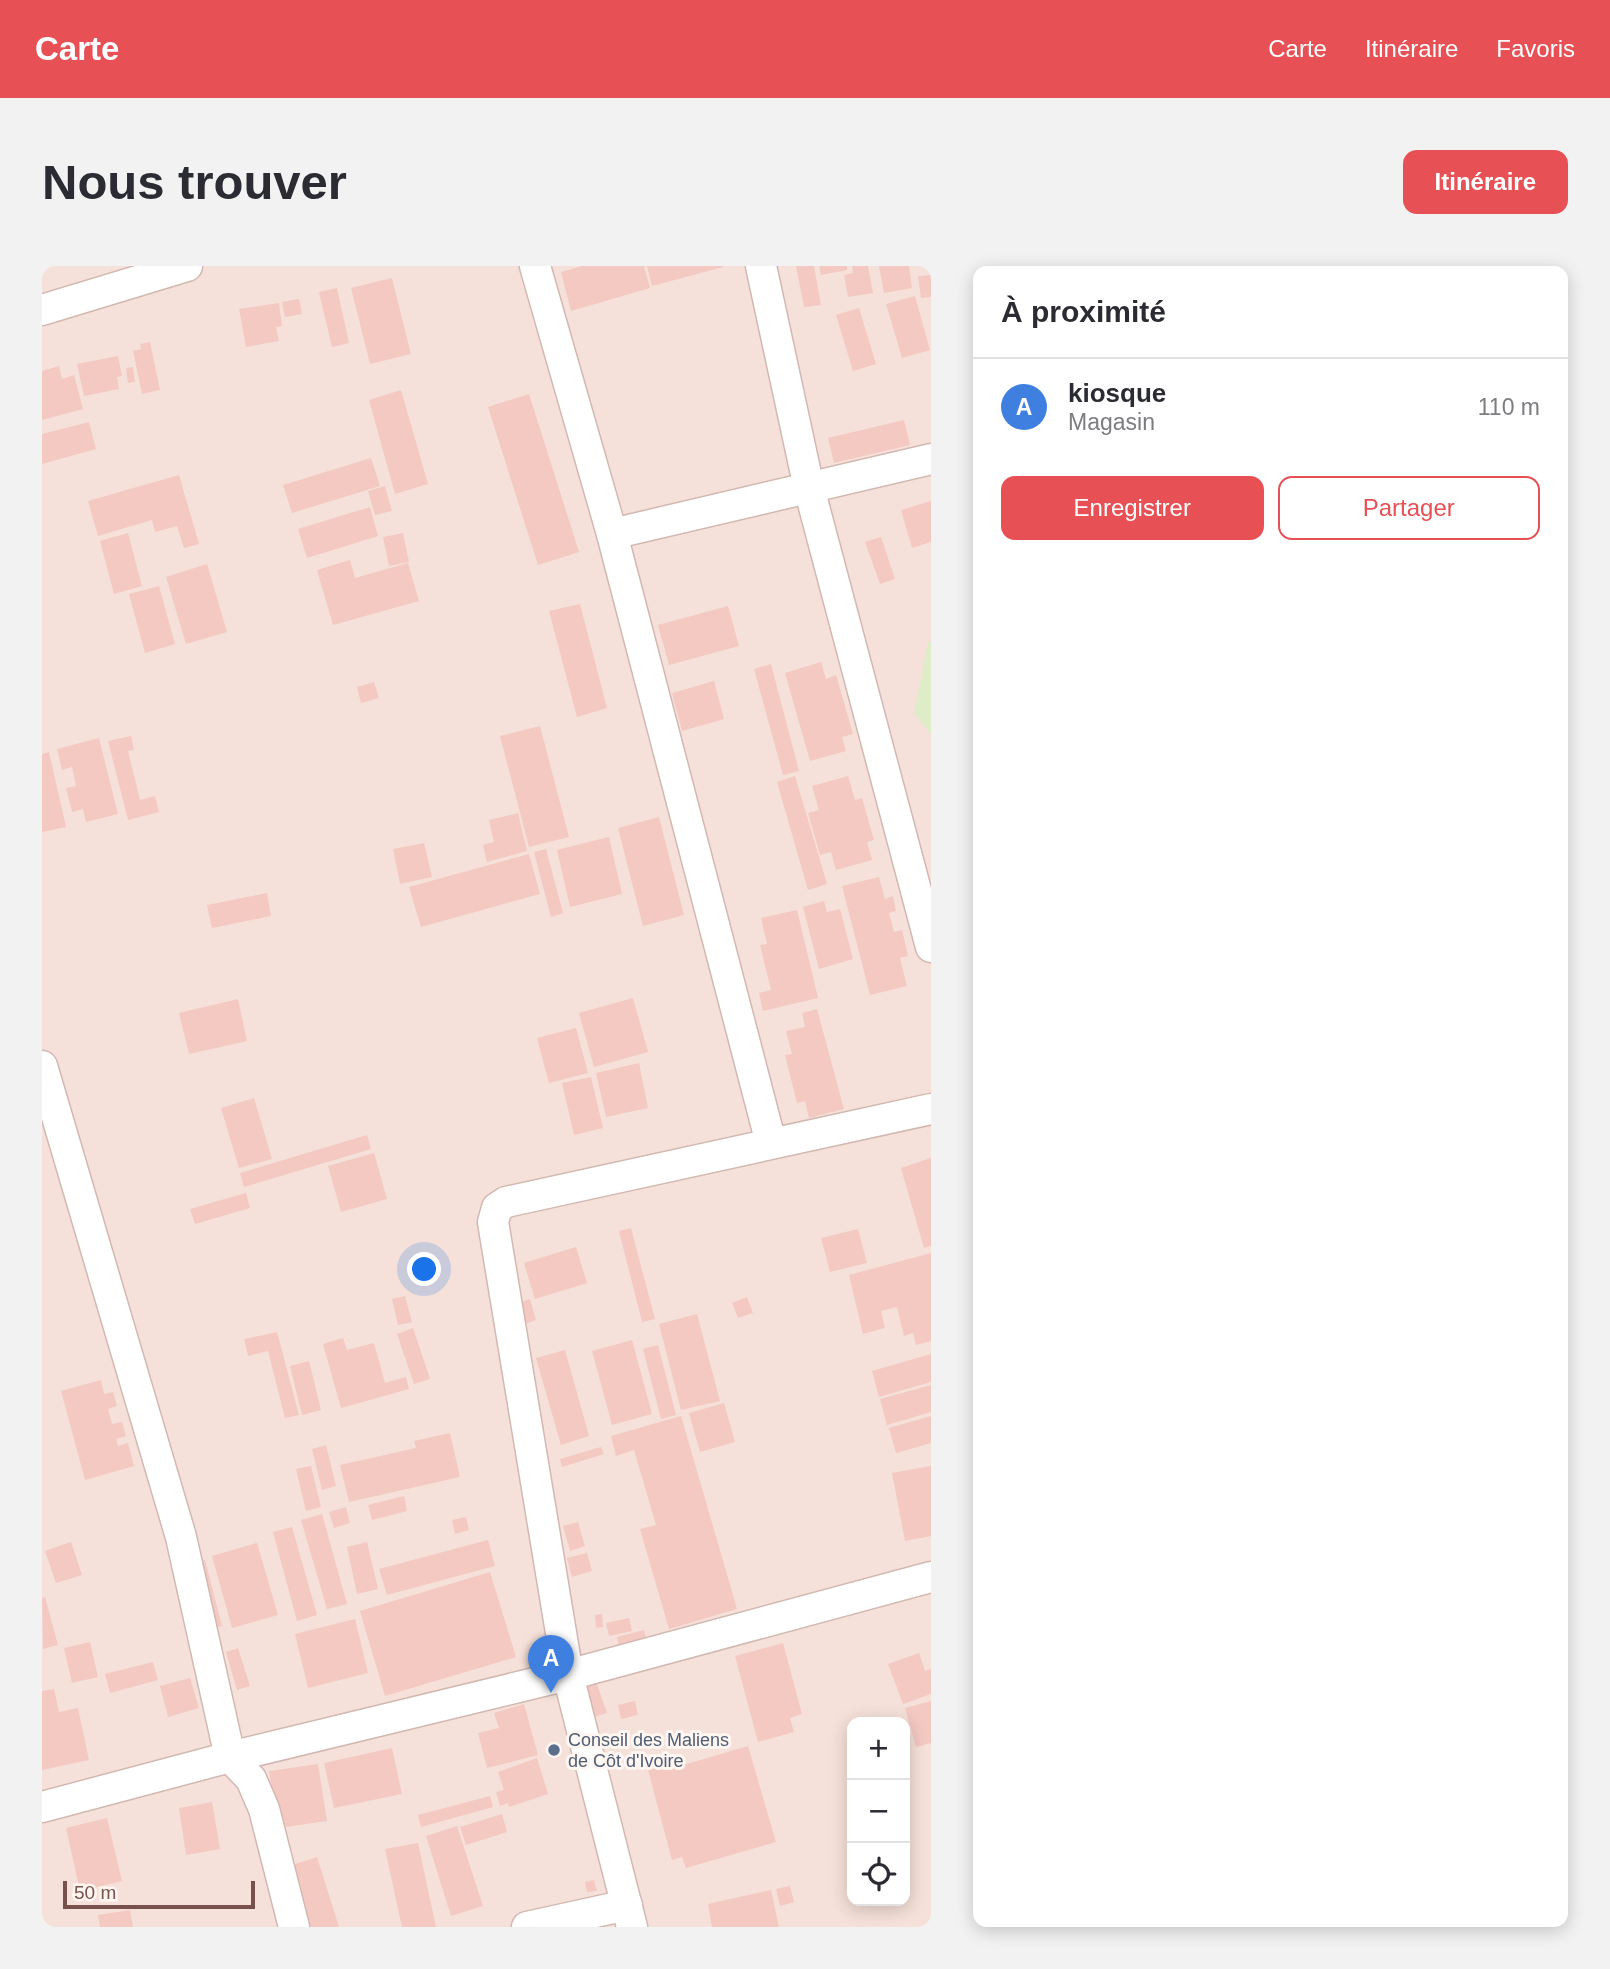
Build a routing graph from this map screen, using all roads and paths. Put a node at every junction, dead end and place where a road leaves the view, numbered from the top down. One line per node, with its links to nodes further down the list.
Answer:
1 (187, 266): 4 (street)
2 (535, 266): 7 (street)
3 (761, 266): 6 (street)
4 (42, 310)
5 (931, 459): 6 (street)
6 (809, 488): 7 (street); 8 (street)
7 (612, 534): 11 (street)
8 (931, 947)
9 (42, 1066): 14 (street)
10 (931, 1109): 11 (street)
11 (771, 1143): 13 (street)
12 (931, 1577): 13 (street)
13 (568, 1675): 14 (street); 16 (street)
14 (230, 1757): 15 (street); 17 (street)
15 (42, 1807)
16 (630, 1916): 18 (street)
17 (294, 1927)
18 (527, 1927)

